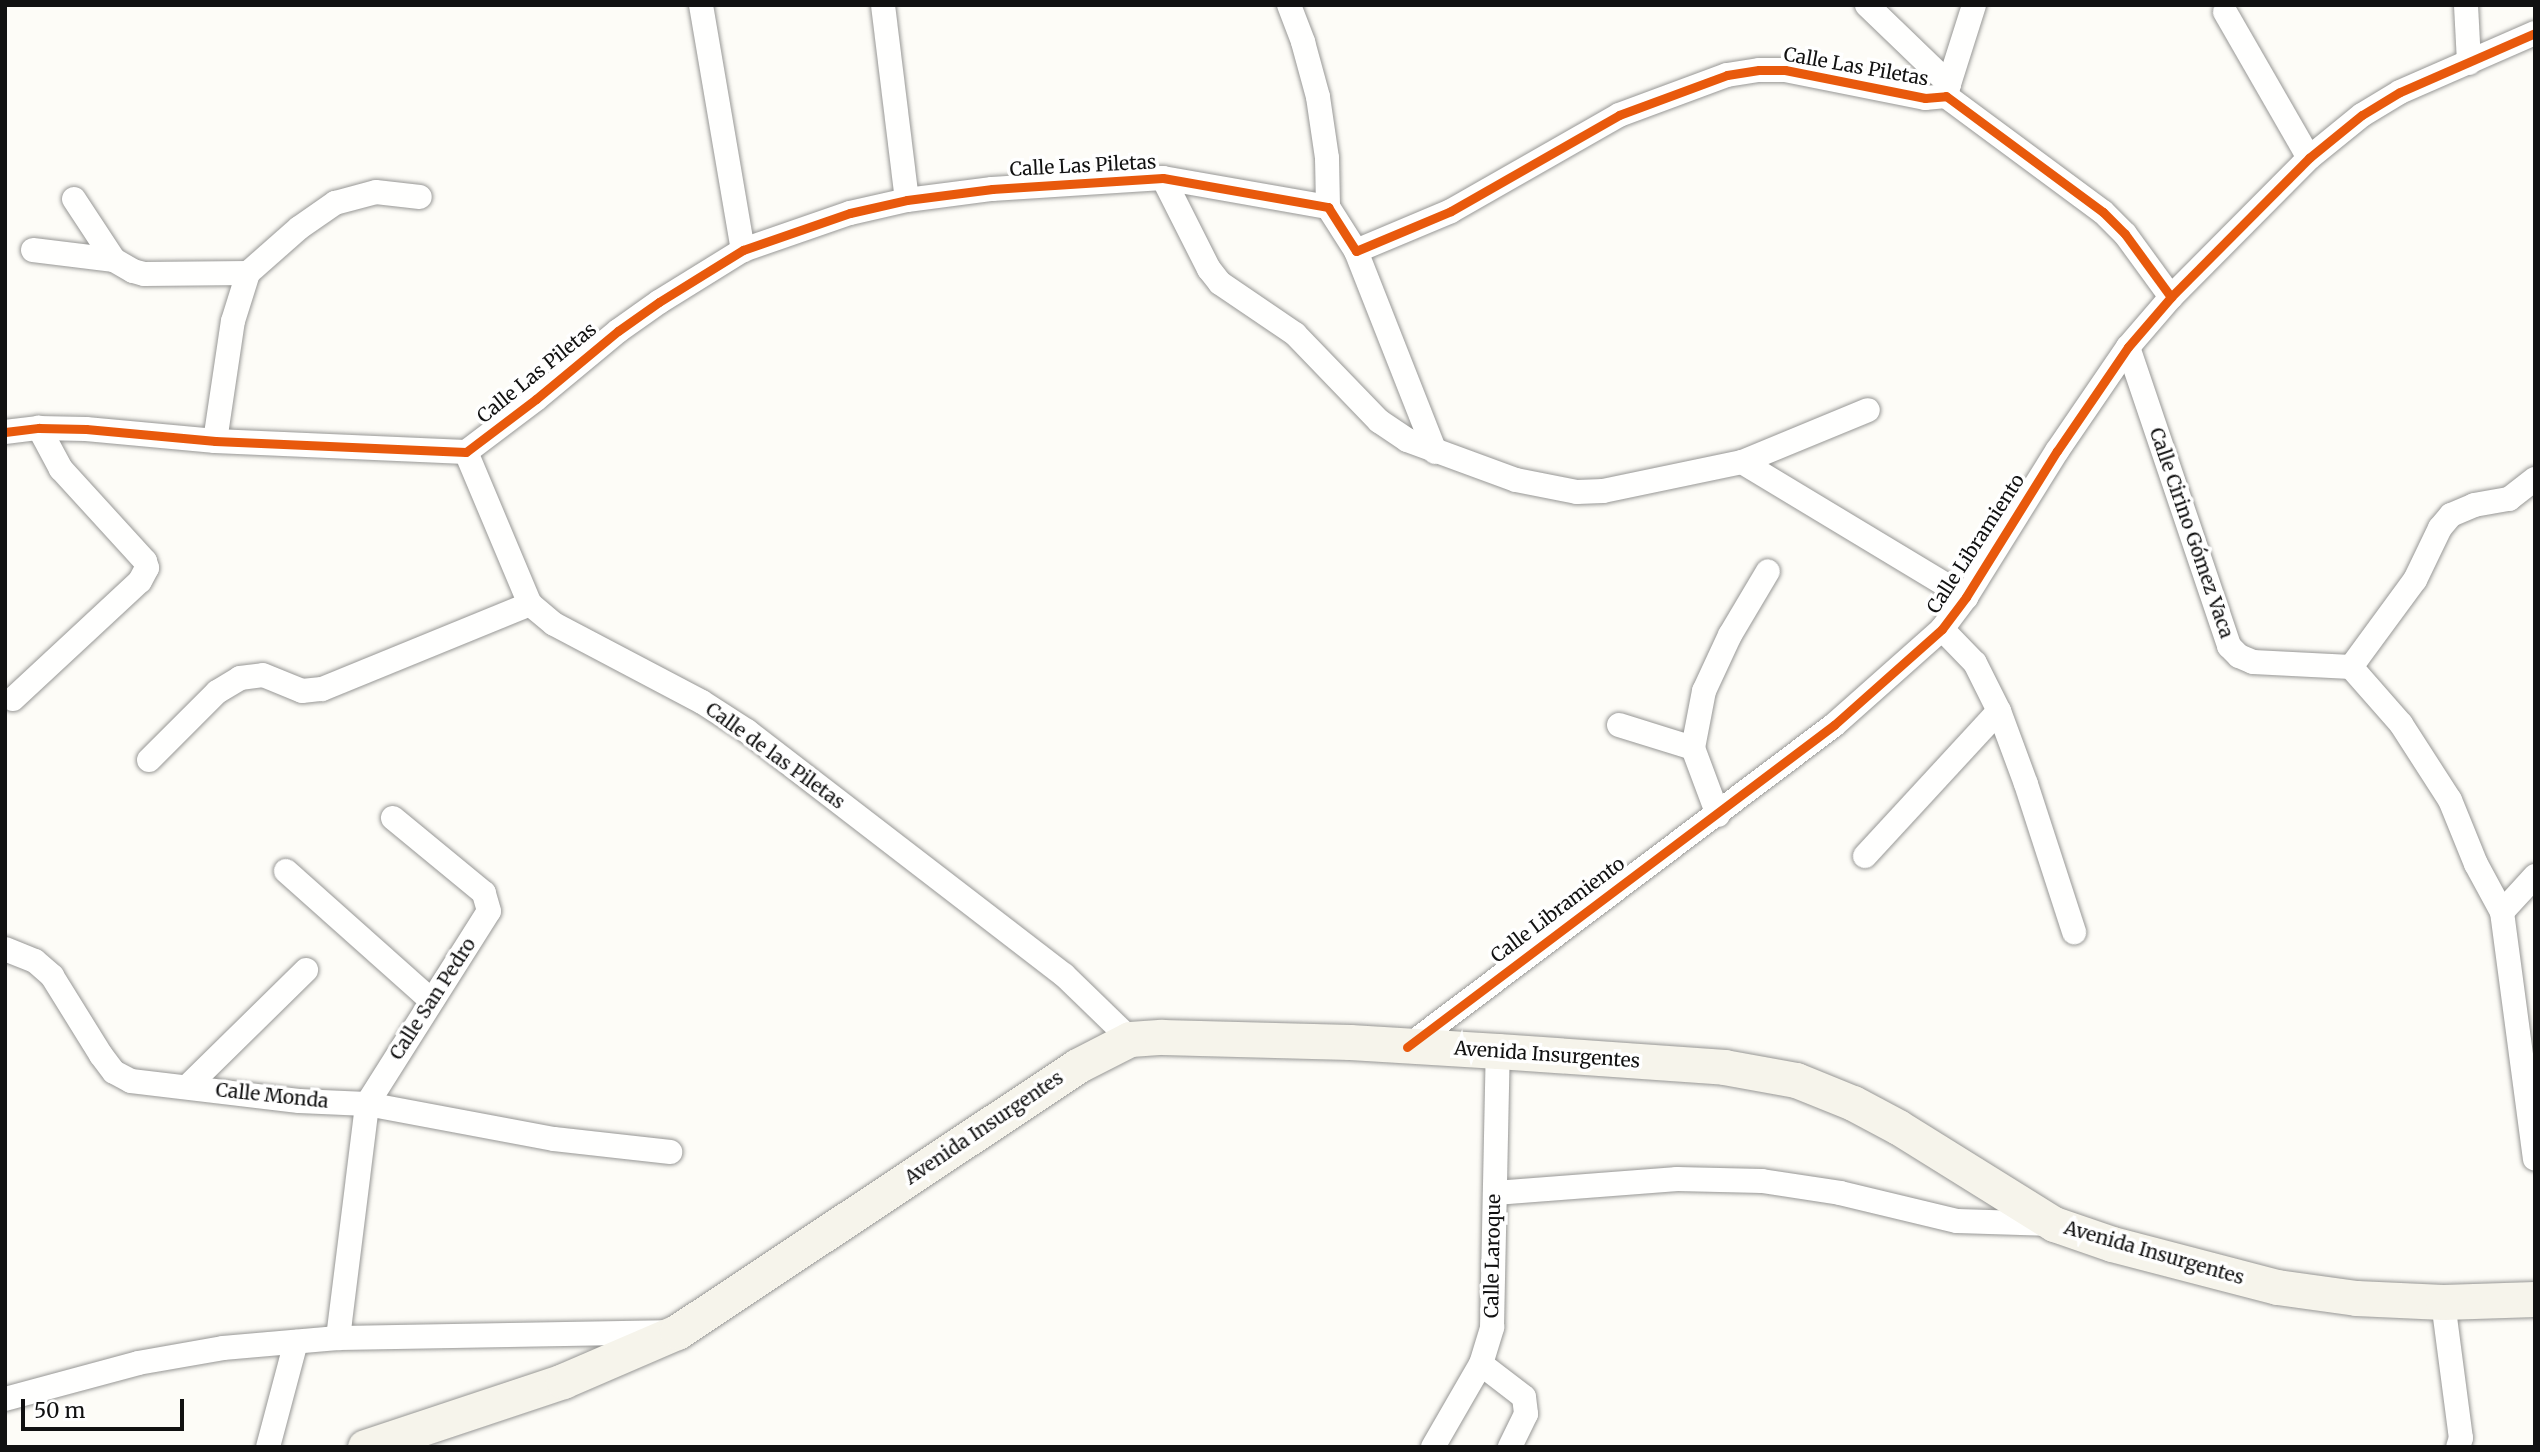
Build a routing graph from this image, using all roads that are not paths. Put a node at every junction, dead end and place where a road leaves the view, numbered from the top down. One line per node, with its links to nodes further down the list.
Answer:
1 (701, 5): 18 (street)
2 (883, 5): 15 (street)
3 (1289, 5): 16 (street)
4 (1867, 5): 10 (street, Calle Las Piletas)
5 (1974, 5): 10 (street)
6 (2466, 5): 9 (street)
7 (2225, 12): 11 (street)
8 (2535, 33): 9 (street, Calle Libramiento)
9 (2469, 63): 11 (street, Calle Libramiento)
10 (1947, 90): 19 (street, Calle Las Piletas); 22 (street, Calle Las Piletas)
11 (2309, 158): 22 (street, Calle Libramiento)
12 (1163, 178): 15 (street, Calle Las Piletas); 16 (street, Calle Las Piletas); 29 (street)
13 (420, 197): 21 (street)
14 (74, 199): 20 (street)
15 (907, 200): 18 (street, Calle Las Piletas)
16 (1328, 206): 19 (street)
17 (33, 250): 20 (street)
18 (743, 250): 28 (street, Calle Las Piletas)
19 (1356, 251): 29 (street)
20 (114, 260): 21 (street)
21 (248, 273): 27 (street)
22 (2171, 297): 23 (street, Calle Libramiento)
23 (2128, 346): 33 (street, Calle Libramiento); 36 (street, Calle Cirino Gómez Vaca)
24 (1868, 410): 30 (street)
25 (39, 428): 26 (street); 27 (street); 37 (street)
26 (5, 432)
27 (215, 441): 28 (street)
28 (466, 452): 34 (street, Calle de las Piletas)
29 (1435, 452): 30 (street)
30 (1742, 462): 33 (street)
31 (2535, 479): 36 (street)
32 (1768, 571): 40 (street)
33 (1966, 597): 35 (street, Calle Libramiento)
34 (530, 604): 41 (street); 52 (street, Calle de las Piletas)
35 (1942, 629): 38 (street); 42 (street, Calle Libramiento)
36 (2351, 667): 47 (street)
37 (13, 699)
38 (1999, 711): 44 (street); 48 (street)
39 (1619, 725): 40 (street)
40 (1693, 748): 42 (street)
41 (149, 760)
42 (1718, 815): 53 (street, Calle Libramiento)
43 (393, 818): 51 (street, Calle San Pedro)
44 (1865, 856)
45 (286, 871): 51 (street)
46 (2535, 876): 47 (street)
47 (2502, 912): 58 (street)
48 (2074, 932)
49 (5, 949): 55 (street, Calle Monda)
50 (306, 970): 55 (street)
51 (432, 1001): 56 (street, Calle San Pedro)
52 (1130, 1039): 53 (main road, Avenida Insurgentes); 63 (main road, Avenida Insurgentes)
53 (1407, 1047): 54 (main road, Avenida Insurgentes)
54 (1498, 1051): 59 (street, Calle Laroque); 60 (main road, Avenida Insurgentes)
55 (187, 1087): 56 (street, Calle Monda)
56 (367, 1104): 57 (street, Calle Monda); 64 (street)
57 (670, 1152)
58 (2535, 1158)
59 (1495, 1193): 60 (street); 66 (street, Calle Laroque)
60 (2053, 1224): 62 (main road, Avenida Insurgentes)
61 (2535, 1299): 62 (main road, Avenida Insurgentes)
62 (2443, 1302): 72 (street)
63 (677, 1332): 64 (street); 69 (main road, Avenida Insurgentes)
64 (338, 1338): 65 (street)
65 (296, 1342): 67 (street); 68 (street)
66 (1481, 1364): 70 (street, Calle Laroque); 71 (street)
67 (5, 1399)
68 (268, 1447)
69 (365, 1447)
70 (1433, 1447)
71 (1510, 1447)
72 (2458, 1447)

